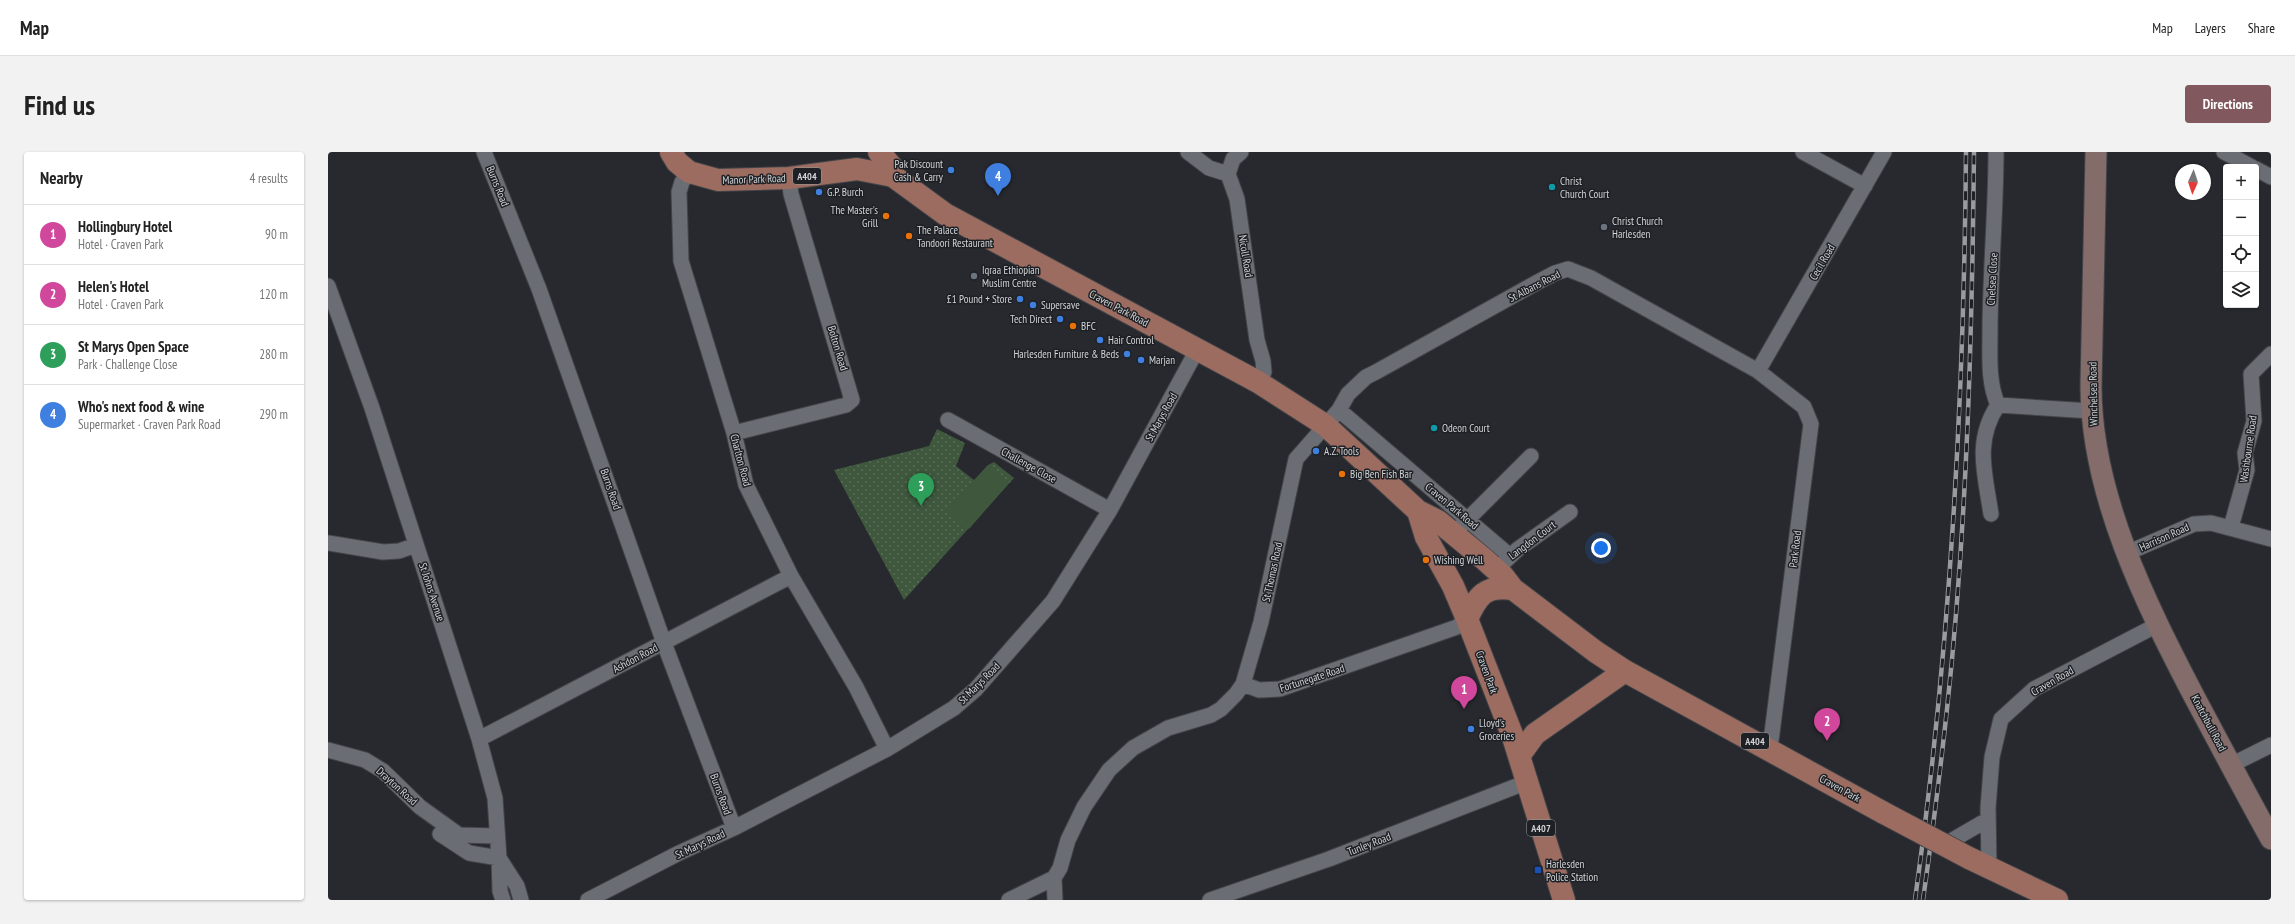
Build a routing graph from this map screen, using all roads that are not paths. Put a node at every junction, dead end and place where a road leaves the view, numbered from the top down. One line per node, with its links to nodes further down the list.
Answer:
1 (484, 152): 47 (street, Burns Road)
2 (671, 152): 14 (main road, Manor Park Road / A404)
3 (879, 152): 16 (main road, Craven Park Road / A404)
4 (1188, 152): 15 (street)
5 (1240, 152): 15 (street)
6 (1803, 152): 19 (street)
7 (1884, 152): 19 (street, Cecil Road)
8 (1996, 152): 25 (street, Chelsea Close)
9 (2096, 152): 26 (street, Winchelsea Road)
10 (2224, 152): 12 (street)
11 (862, 160): 16 (main road, Manor Park Road / A404); 18 (main road, Manor Park Road / A404)
12 (2246, 164)
13 (2259, 171): 17 (street)
14 (689, 172): 18 (main road, Manor Park Road / A404); 29 (street, Charlton Road)
15 (1228, 174): 24 (street, Nicoll Road)
16 (893, 176): 21 (main road, Craven Park Road / A404)
17 (2271, 177)
18 (789, 178): 29 (street, Bolton Road)
19 (1865, 186): 23 (street, Cecil Road)
20 (328, 286): 40 (street, St Johns Avenue)
21 (1197, 350): 24 (main road, Craven Park Road / A404); 32 (street, St Marys Road)
22 (2271, 354): 37 (street, Washbourne Road)
23 (1758, 371): 27 (street, St Albans Road); 57 (street, Park Road)
24 (1258, 382): 27 (main road, Craven Park Road / A404)
25 (1998, 405): 26 (street); 35 (street)
26 (2091, 411): 41 (street, Winchelsea Road)
27 (1332, 418): 31 (street, St Albans Road); 33 (main road, Craven Park Road / A404); 36 (street, Craven Park Road)
28 (948, 420): 32 (street, Challenge Close)
29 (734, 433): 43 (street, Charlton Road)
30 (1531, 456): 36 (street)
31 (1296, 459): 50 (street, St Thomas Road)
32 (1110, 510): 56 (street, St Marys Road)
33 (1418, 511): 36 (main road, Craven Park Road / A404); 45 (main road)
34 (1570, 512): 42 (street, Langdon Court)
35 (1991, 514)
36 (1460, 527): 42 (main road, Craven Park Road / A404)
37 (2231, 527): 38 (street, Harrison Road); 41 (street, Harrison Road)
38 (2271, 539)
39 (328, 543): 40 (street)
40 (416, 545): 54 (street, St Johns Avenue)
41 (2127, 553): 46 (street, Winchelsea Road)
42 (1503, 563): 44 (main road, Craven Park Road / A404)
43 (791, 576): 47 (street, Ashdon Road); 56 (street, Charlton Road)
44 (1513, 589): 45 (main road); 48 (main road, Craven Park / A404)
45 (1467, 619): 50 (street, Fortunegate Road); 52 (main road, Craven Park)
46 (2157, 625): 60 (street, Knatchbull Road); 63 (street, Craven Road)
47 (664, 643): 54 (street, Ashdon Road); 65 (street, Burns Road)
48 (1596, 652): 49 (main road, Craven Park / A404); 51 (main road)
49 (1625, 671): 51 (main road); 57 (main road, Craven Park / A404)
50 (1243, 684): 72 (street)
51 (1595, 693): 53 (main road)
52 (1507, 726): 53 (main road); 59 (main road, Craven Park / A407)
53 (1535, 734): 59 (main road)
54 (478, 739): 66 (street, St Johns Avenue)
55 (2271, 745): 60 (street)
56 (887, 749): 65 (street, St Marys Road)
57 (1770, 749): 68 (main road, Craven Park / A404, bridge)
58 (328, 750): 62 (street, Drayton Road)
59 (1519, 756): 61 (main road, Craven Park / A407)
60 (2231, 765): 64 (street, Knatchbull Road)
61 (1527, 782): 78 (street, Tunley Road); 79 (main road, Craven Park / A407)
62 (420, 808): 66 (street, Drayton Road); 70 (street, Drayton Road)
63 (1987, 820): 68 (street); 71 (street, Craven Road)
64 (2261, 820): 67 (street, Knatchbull Road); 69 (street, Knatchbull Road)
65 (734, 828): 75 (street, St Marys Road)
66 (496, 836): 70 (street, St Johns Avenue)
67 (2271, 839)
68 (1944, 844): 71 (main road, Craven Park / A404, bridge)
69 (2271, 857)
70 (499, 858): 73 (street); 74 (street, St Johns Avenue)
71 (1989, 868): 80 (main road, Craven Park / A404)
72 (1054, 878): 76 (street); 77 (street)
73 (503, 900)
74 (521, 900)
75 (588, 900)
76 (1009, 900)
77 (1055, 900)
78 (1210, 900)
79 (1564, 900)
80 (2057, 900)

